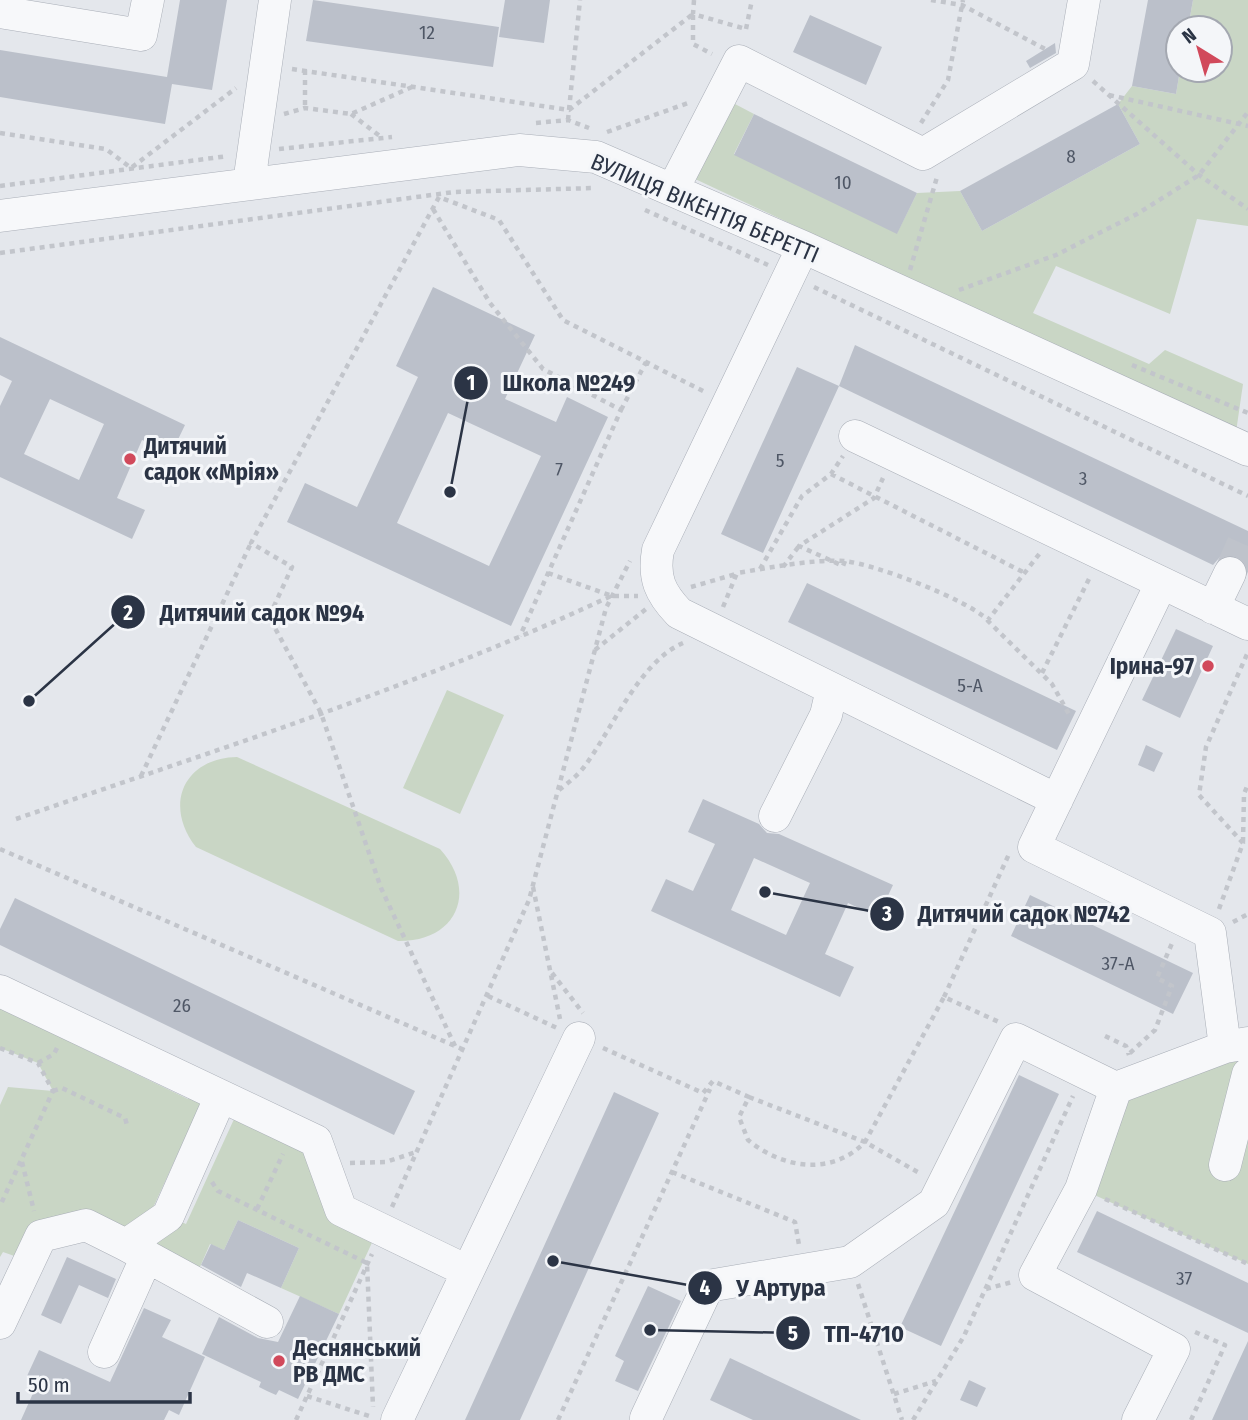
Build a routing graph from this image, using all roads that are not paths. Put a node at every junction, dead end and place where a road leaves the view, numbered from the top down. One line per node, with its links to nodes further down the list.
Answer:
1 (148, 0): 4 (street)
2 (275, 0): 5 (street)
3 (1083, 0): 6 (street)
4 (0, 12)
5 (251, 167): 6 (street, ВУЛИЦЯ ВІКЕНТІЯ БЕРЕТТІ); 7 (street, ВУЛИЦЯ ВІКЕНТІЯ БЕРЕТТІ)
6 (673, 189): 8 (street, ВУЛИЦЯ ВІКЕНТІЯ БЕРЕТТІ)
7 (0, 216)
8 (803, 247): 10 (street, ВУЛИЦЯ ВІКЕНТІЯ БЕРЕТТІ); 15 (street)
9 (855, 436): 12 (street)
10 (1248, 450)
11 (1230, 573): 13 (street)
12 (1161, 584): 13 (street); 16 (street)
13 (1213, 608): 14 (street)
14 (1248, 624)
15 (832, 689): 16 (street); 17 (street)
16 (1057, 800): 20 (street)
17 (775, 816)
18 (0, 991): 23 (street)
19 (579, 1038): 26 (street)
20 (1236, 1045): 22 (street)
21 (1248, 1074): 24 (street)
22 (1120, 1076): 31 (street); 32 (street)
23 (221, 1096): 25 (street); 26 (street)
24 (1225, 1166)
25 (137, 1251): 27 (street); 28 (street); 29 (street)
26 (467, 1271): 30 (street)
27 (267, 1322)
28 (0, 1323)
29 (104, 1352)
30 (380, 1419)
31 (645, 1419)
32 (1138, 1420)

